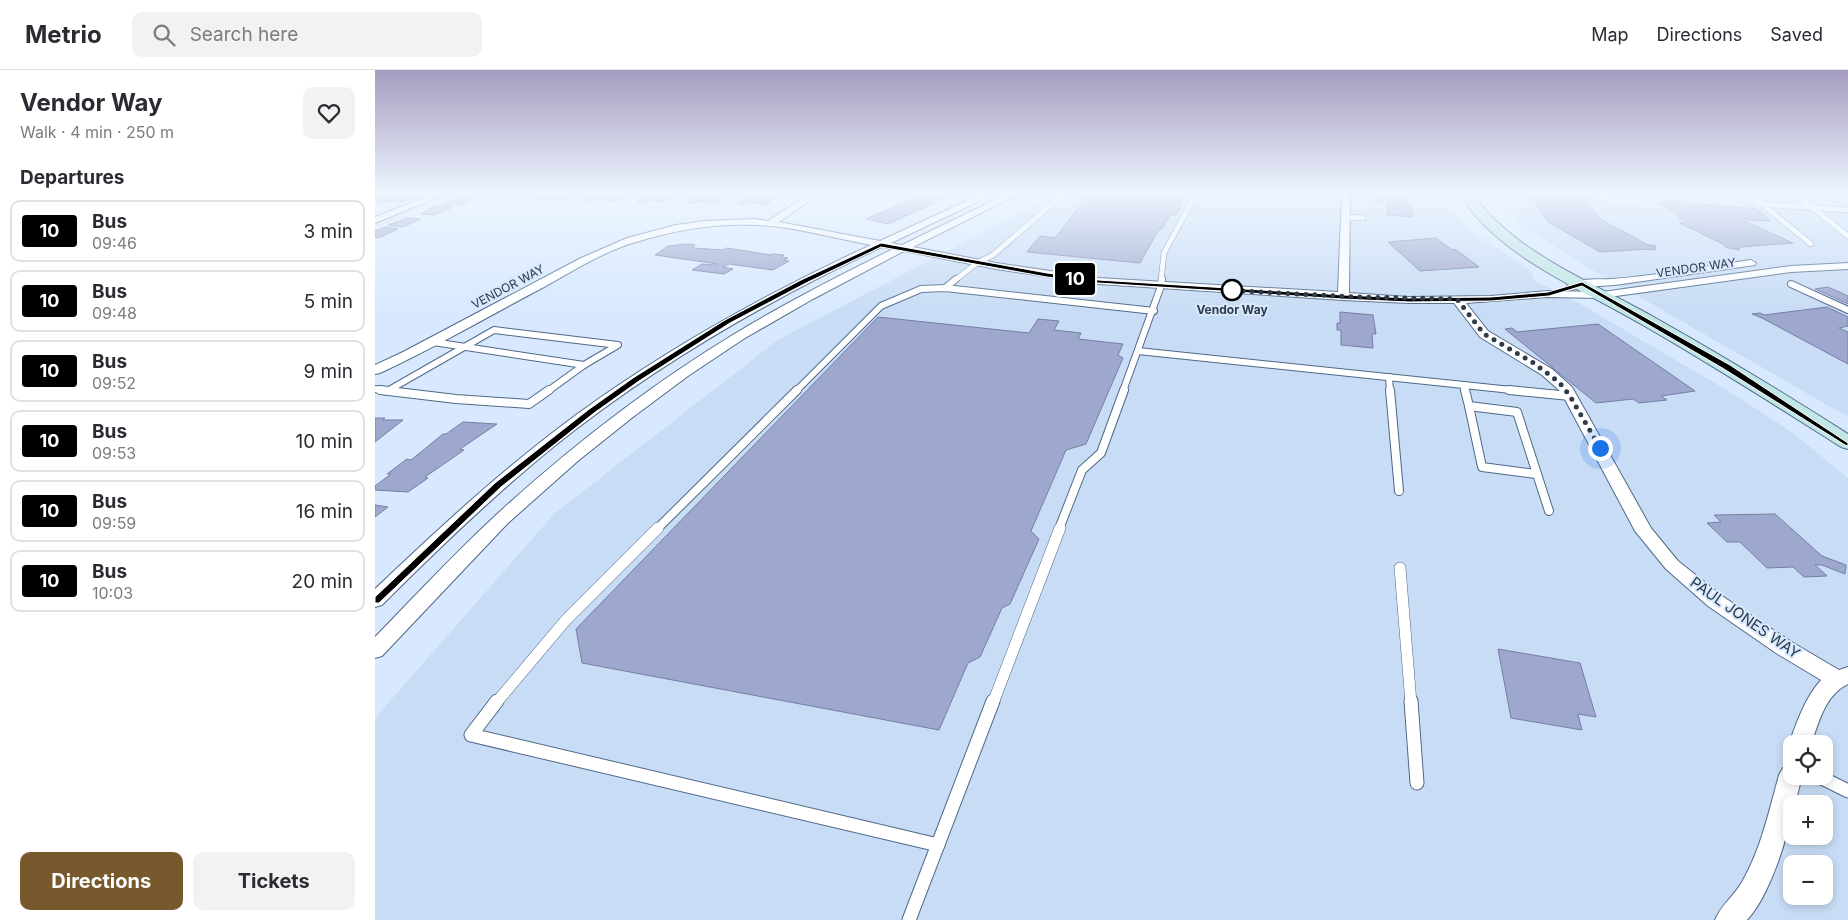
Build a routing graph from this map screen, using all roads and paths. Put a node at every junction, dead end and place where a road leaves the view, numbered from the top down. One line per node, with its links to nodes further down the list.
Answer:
1 (662, 232): 28 (street, VENDOR WAY)
2 (814, 232): 11 (street, VENDOR WAY)
3 (909, 232): 11 (street)
4 (938, 232): 12 (street)
5 (1020, 232): 16 (lane)
6 (1176, 232): 20 (lane)
7 (1345, 232): 24 (street)
8 (1501, 232): 18 (main road)
9 (1795, 232): 10 (lane)
10 (1811, 244)
11 (881, 245): 12 (street, VENDOR WAY); 44 (street)
12 (902, 249): 16 (street, VENDOR WAY); 45 (street)
13 (1848, 258): 14 (street)
14 (1781, 259)
15 (1766, 261): 18 (street, VENDOR WAY)
16 (977, 263): 20 (street, VENDOR WAY); 21 (lane)
17 (1848, 266): 23 (street, VENDOR WAY)
18 (1582, 284): 22 (street, VENDOR WAY); 23 (main road)
19 (1791, 284): 26 (lane)
20 (1161, 286): 24 (street, VENDOR WAY); 27 (lane)
21 (945, 288): 27 (lane); 52 (lane)
22 (1549, 294): 23 (street, VENDOR WAY); 25 (street, VENDOR WAY)
23 (1602, 295): 39 (main road)
24 (1343, 297): 25 (street, VENDOR WAY)
25 (1457, 299): 37 (street, PAUL JONES WAY)
26 (1848, 310)
27 (1153, 311): 30 (lane)
28 (433, 342): 29 (lane); 32 (street, VENDOR WAY)
29 (461, 347): 31 (lane); 31 (lane); 36 (lane)
30 (1138, 350): 33 (lane); 52 (lane)
31 (584, 366): 36 (lane)
32 (375, 370)
33 (1389, 377): 34 (lane); 41 (lane)
34 (1464, 385): 37 (lane); 38 (lane)
35 (375, 388): 36 (lane)
36 (389, 390)
37 (1570, 396): 46 (street, PAUL JONES WAY)
38 (1469, 406): 40 (lane); 40 (lane)
39 (1848, 443)
40 (1536, 474): 42 (lane)
41 (1399, 491)
42 (1549, 512)
43 (1400, 568): 48 (lane)
44 (375, 600)
45 (375, 650)
46 (1844, 680): 47 (street)
47 (1803, 735)
48 (1417, 783)
49 (1833, 784): 51 (lane)
50 (1789, 785): 54 (street)
51 (1848, 792)
52 (938, 846): 53 (lane)
53 (909, 920)
54 (1728, 920)

